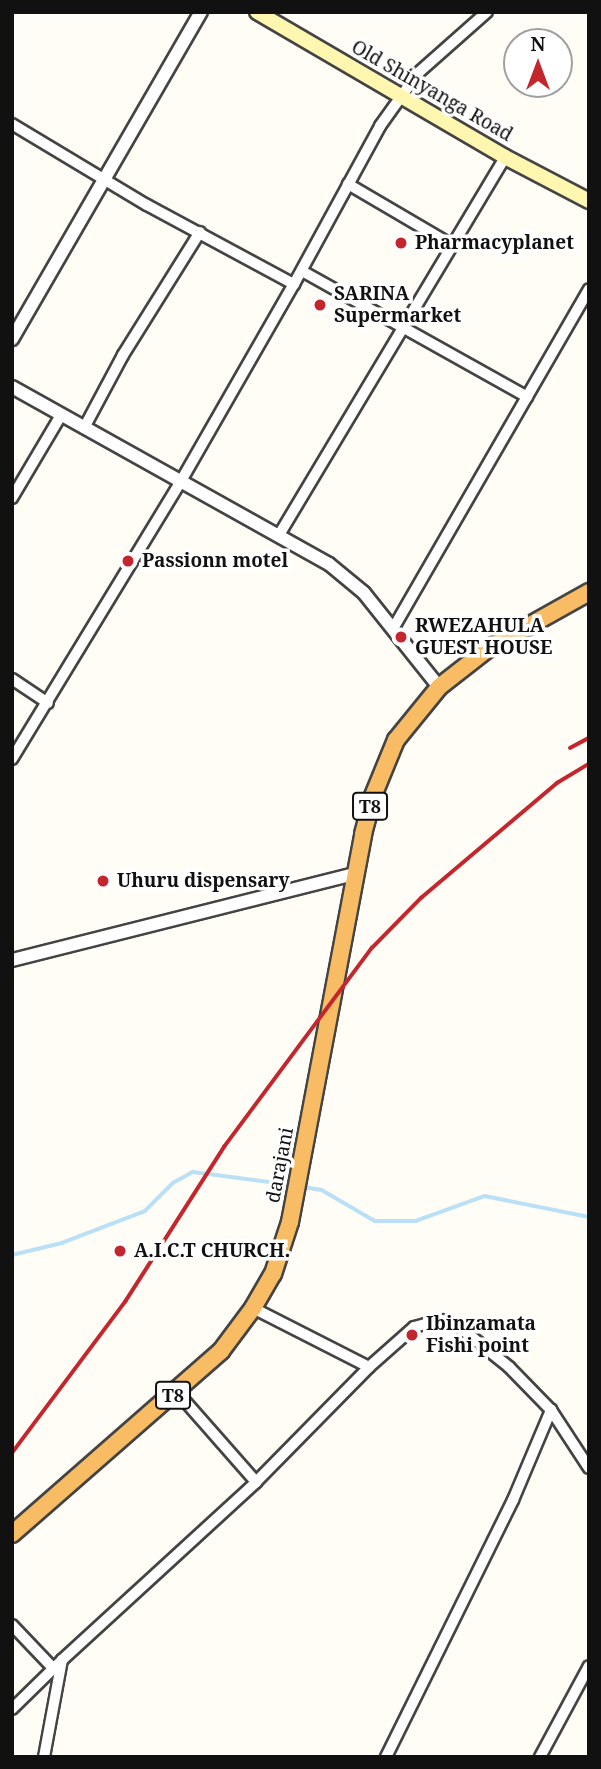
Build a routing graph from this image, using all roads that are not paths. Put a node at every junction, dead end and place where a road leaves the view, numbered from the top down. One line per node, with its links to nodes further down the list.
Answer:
1 (201, 12): 7 (street)
2 (487, 12): 4 (street)
3 (263, 14): 4 (main road, Old Shinyanga Road)
4 (400, 95): 6 (main road, Old Shinyanga Road); 8 (street)
5 (12, 124): 7 (street)
6 (505, 157): 9 (main road, Old Shinyanga Road); 11 (street)
7 (102, 179): 10 (street); 16 (street)
8 (348, 184): 11 (street); 12 (street)
9 (589, 201)
10 (200, 232): 13 (street); 20 (street)
11 (452, 245): 15 (street)
12 (302, 271): 13 (street); 15 (street)
13 (294, 284): 21 (street)
14 (589, 289): 18 (street)
15 (402, 326): 18 (street); 23 (street)
16 (12, 339)
17 (12, 387): 19 (street)
18 (527, 397): 25 (street)
19 (61, 415): 20 (street); 22 (street)
20 (84, 428): 21 (street)
21 (181, 481): 23 (street); 28 (street)
22 (12, 498)
23 (279, 535): 25 (street)
24 (589, 592): 27 (highway, T8)
25 (394, 627): 27 (street)
26 (12, 679): 28 (street)
27 (439, 687): 30 (highway, T8)
28 (48, 703): 29 (street)
29 (12, 759)
30 (355, 874): 31 (street); 32 (highway, darajani / T8)
31 (12, 960)
32 (253, 1308): 33 (street); 34 (highway, T8)
33 (369, 1367): 35 (street); 37 (street)
34 (177, 1392): 37 (street); 38 (highway, T8)
35 (551, 1410): 36 (street); 45 (street)
36 (589, 1468)
37 (256, 1482): 40 (street)
38 (12, 1534)
39 (12, 1625): 42 (street)
40 (62, 1660): 42 (street); 44 (street)
41 (589, 1666): 46 (street)
42 (53, 1668): 43 (street)
43 (12, 1709)
44 (44, 1757)
45 (386, 1757)
46 (540, 1757)

